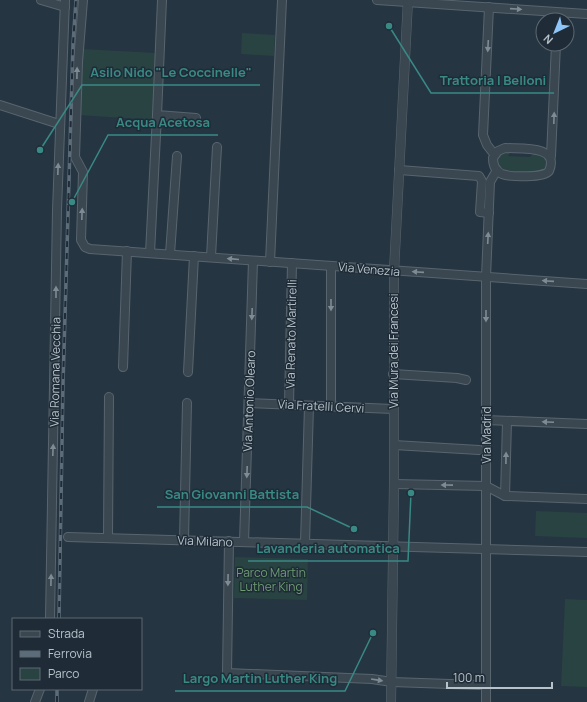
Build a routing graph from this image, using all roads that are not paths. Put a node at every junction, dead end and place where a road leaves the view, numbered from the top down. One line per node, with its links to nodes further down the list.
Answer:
1 (41, 0): 7 (street)
2 (83, 0): 24 (street, Via Venezia, one-way to 2)
3 (162, 0): 14 (street)
4 (282, 0): 30 (street)
5 (377, 0): 6 (street)
6 (408, 1): 8 (street); 21 (street, Via Mura dei Francesi)
7 (65, 3): 16 (street, Via Romana Vecchia)
8 (490, 7): 9 (street, one-way to 9); 18 (street, one-way to 18)
9 (535, 13)
10 (587, 14): 11 (street)
11 (575, 15)
12 (556, 52): 20 (street, one-way to 12)
13 (0, 105): 16 (street)
14 (156, 115): 15 (street); 25 (street)
15 (196, 118)
16 (59, 124): 65 (street, Via Romana Vecchia, one-way to 16)
17 (217, 147): 28 (street)
18 (494, 154): 20 (street); 22 (street)
19 (177, 156): 26 (street)
20 (551, 156): 22 (street)
21 (399, 170): 23 (street); 33 (street, Via Mura dei Francesi)
22 (497, 170): 23 (street, Via Madrid)
23 (489, 213): 34 (street, Via Madrid, one-way to 23)
24 (127, 251): 25 (street, Via Venezia); 36 (street)
25 (150, 252): 26 (street, Via Venezia)
26 (170, 254): 27 (street, Via Venezia)
27 (194, 256): 28 (street, Via Venezia); 37 (street)
28 (212, 257): 29 (street, Via Venezia, one-way to 28)
29 (253, 261): 30 (street, Via Venezia); 42 (street, Via Antonio Olearo, one-way to 42)
30 (270, 262): 31 (street, Via Venezia)
31 (292, 263): 32 (street, Via Venezia); 43 (street, Via Renato Martirelli)
32 (331, 266): 33 (street, Via Venezia); 45 (street, one-way to 45)
33 (394, 271): 34 (street, Via Venezia, one-way to 33); 38 (street, Via Mura dei Francesi)
34 (486, 277): 35 (street, Via Venezia, one-way to 34); 47 (street, Via Madrid, one-way to 47)
35 (587, 284)
36 (123, 367)
37 (188, 372)
38 (393, 374): 39 (street); 46 (street, Via Mura dei Francesi)
39 (466, 380)
40 (109, 397): 57 (street)
41 (187, 403): 58 (street)
42 (249, 403): 43 (street, Via Fratelli Cervi); 60 (street, Via Antonio Olearo, one-way to 60)
43 (289, 405): 44 (street, Via Fratelli Cervi)
44 (309, 406): 45 (street, Via Fratelli Cervi); 61 (street)
45 (331, 407): 46 (street, Via Fratelli Cervi)
46 (393, 410): 50 (street, Via Mura dei Francesi)
47 (486, 420): 48 (street); 53 (street, Via Madrid)
48 (507, 420): 49 (street, one-way to 48); 54 (street, Via Madrid, one-way to 48)
49 (587, 424)
50 (394, 445): 51 (street); 52 (street, Via Mura dei Francesi)
51 (479, 450)
52 (394, 484): 53 (street, one-way to 52); 62 (street, Via Mura dei Francesi)
53 (486, 486): 54 (street); 63 (street, Via Madrid)
54 (505, 496): 55 (street)
55 (587, 499)
56 (68, 537): 57 (street, Via Milano)
57 (108, 538): 58 (street, Via Milano)
58 (184, 540): 59 (street, Via Milano)
59 (229, 541): 60 (street, Via Milano); 66 (street, one-way to 66)
60 (244, 542): 61 (street, Via Milano)
61 (305, 544): 62 (street, Via Milano)
62 (394, 546): 63 (street, Via Milano); 66 (street, Via Mura dei Francesi)
63 (486, 549): 64 (street, Via Milano); 73 (street, Via Madrid)
64 (587, 552)
65 (50, 618)
66 (392, 682): 67 (street); 72 (street, Via Mura dei Francesi)
67 (479, 685)
68 (40, 690): 70 (street)
69 (93, 690): 71 (street)
70 (35, 702)
71 (89, 702)
72 (392, 702)
73 (486, 702)

